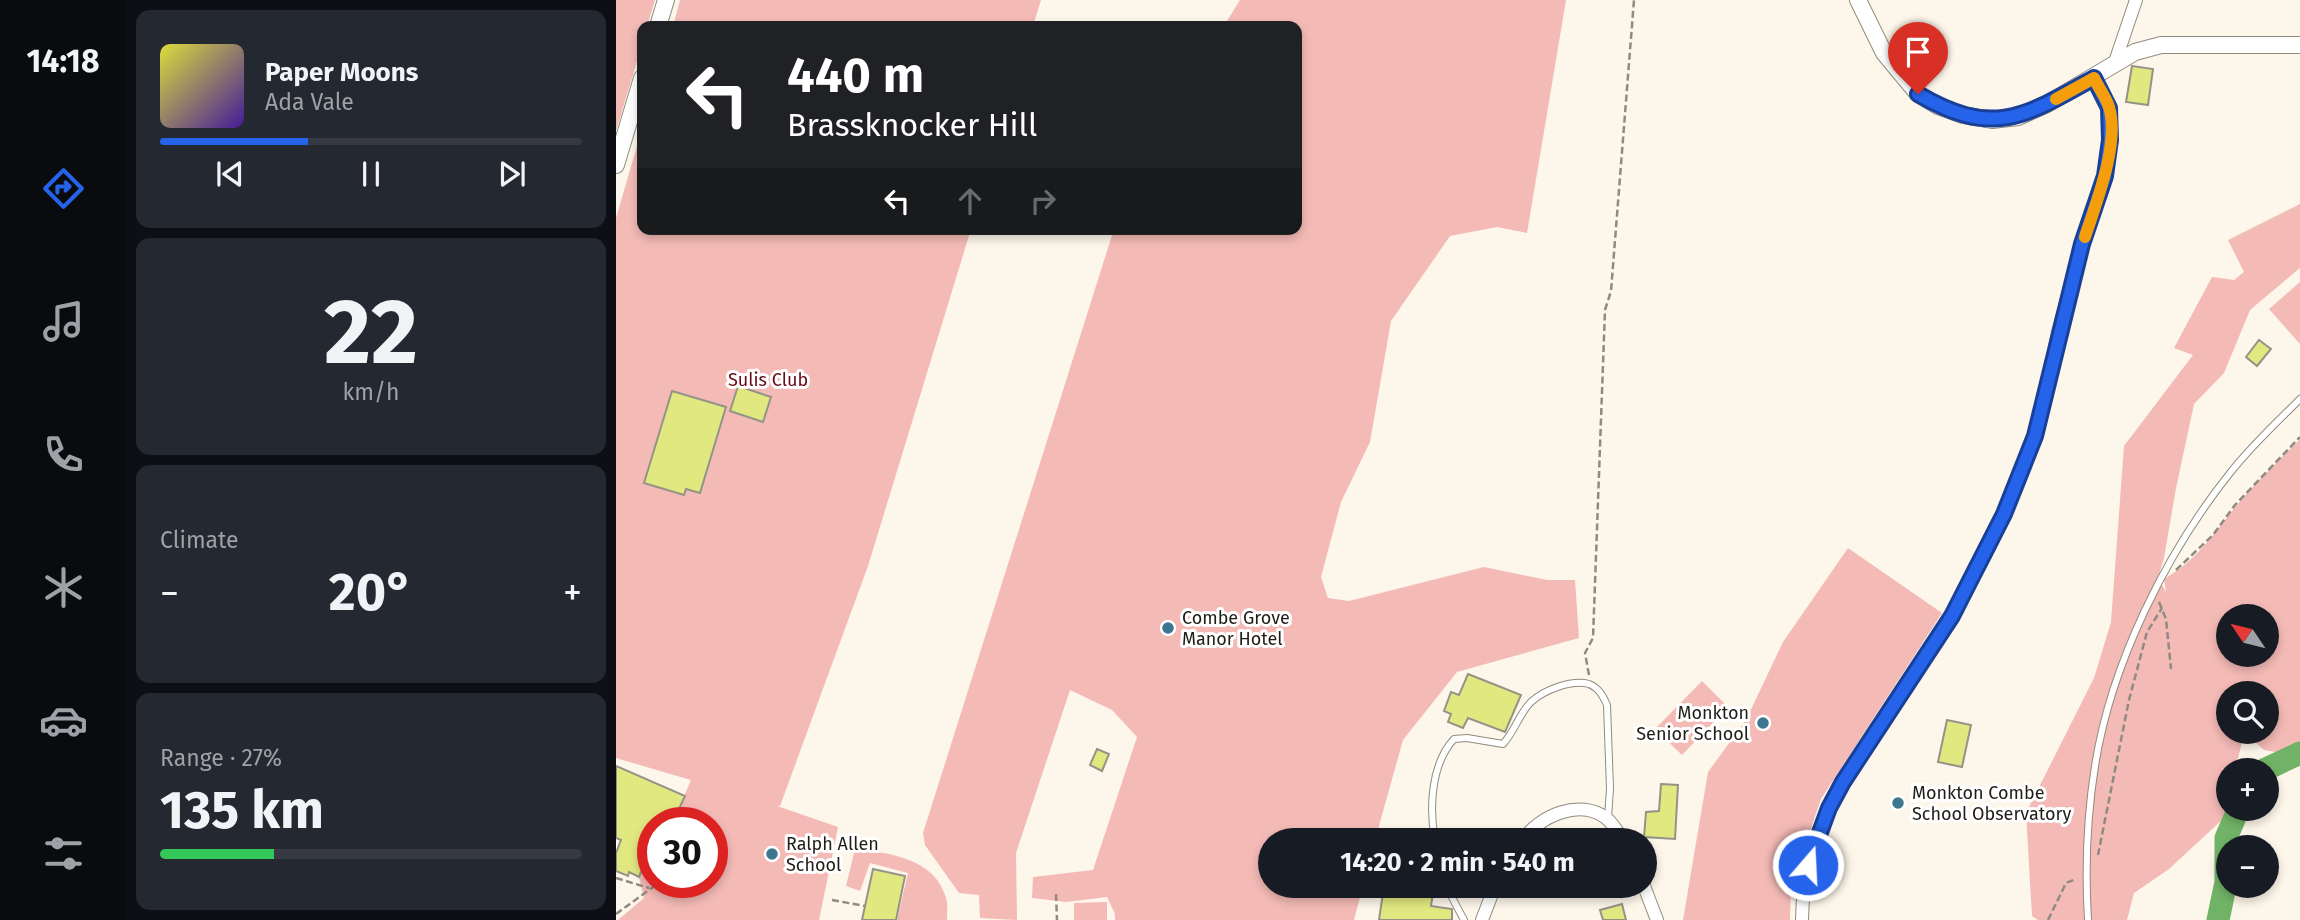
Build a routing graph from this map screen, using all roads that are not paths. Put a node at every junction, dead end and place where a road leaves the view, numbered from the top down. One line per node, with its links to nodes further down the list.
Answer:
1 (666, 0): 4 (street)
2 (1858, 0): 7 (street)
3 (2136, 0): 6 (street)
4 (660, 21)
5 (2300, 45): 6 (street)
6 (2115, 62): 7 (street)
7 (2094, 78): 21 (street)
8 (637, 95): 9 (street)
9 (616, 165)
10 (2300, 400): 22 (lane)
11 (1608, 819): 12 (lane); 13 (street); 14 (street)
12 (1433, 828)
13 (1534, 828)
14 (1614, 828)
15 (1452, 898): 18 (lane)
16 (1490, 898): 19 (street)
17 (1649, 898): 20 (street)
18 (1464, 920)
19 (1482, 920)
20 (1657, 920)
21 (1802, 920)
22 (2088, 920)

